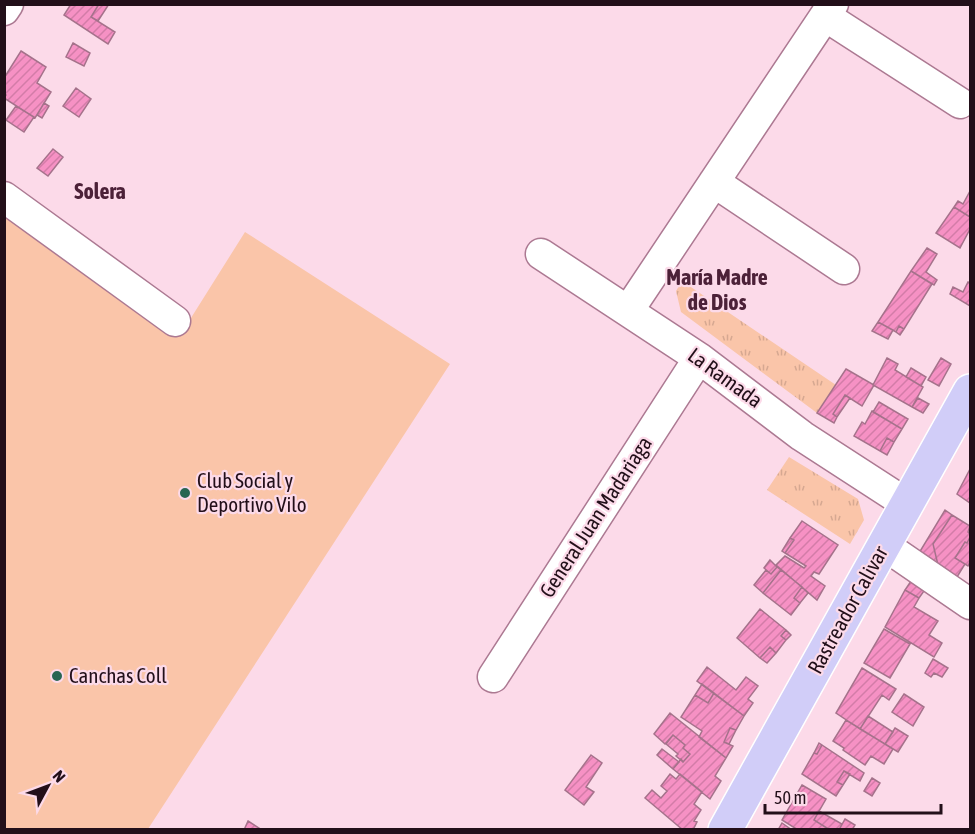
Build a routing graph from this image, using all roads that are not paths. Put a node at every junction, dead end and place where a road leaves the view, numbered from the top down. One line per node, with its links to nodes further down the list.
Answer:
1 (8, 4): 2 (street)
2 (4, 9)
3 (829, 10): 4 (street); 5 (street)
4 (960, 103)
5 (714, 182): 8 (street); 9 (street)
6 (4, 197): 10 (street)
7 (541, 254): 9 (street, La Ramada)
8 (844, 269)
9 (628, 311): 11 (street, La Ramada)
10 (176, 321)
11 (699, 358): 13 (street, La Ramada); 16 (street, General Juan Madariaga)
12 (970, 391): 13 (main road, Rastreador Calivar)
13 (907, 504): 14 (main road, Rastreador Calivar)
14 (884, 544): 15 (street); 17 (main road, Rastreador Calivar)
15 (970, 604)
16 (493, 677)
17 (725, 830)

